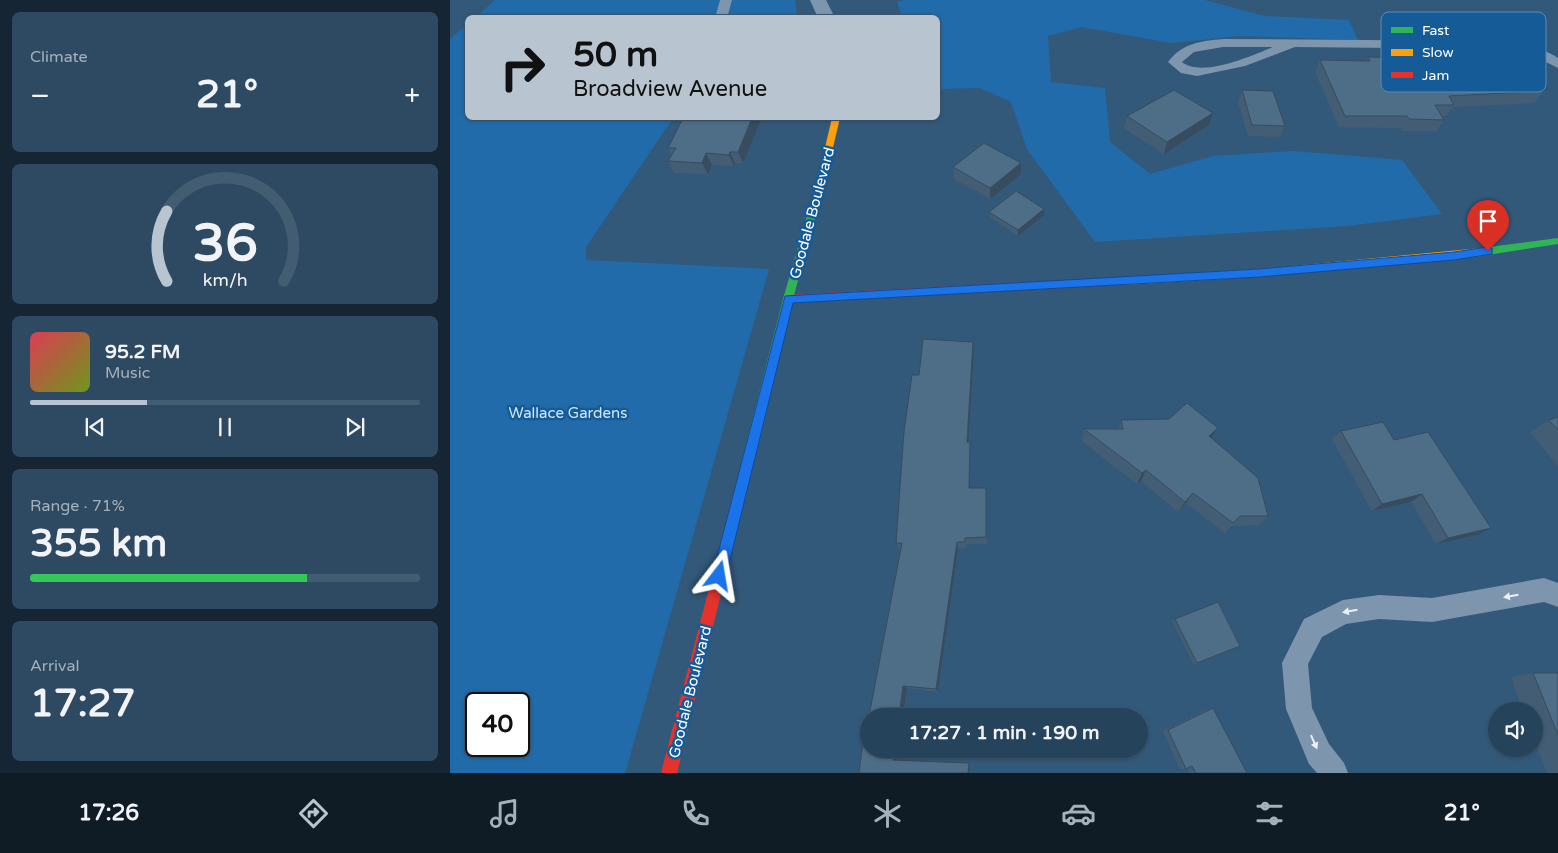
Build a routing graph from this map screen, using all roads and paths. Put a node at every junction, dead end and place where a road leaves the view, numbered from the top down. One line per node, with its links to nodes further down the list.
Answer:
1 (726, 0): 3 (lane)
2 (818, 0): 4 (street)
3 (722, 15)
4 (826, 15)
5 (1292, 44): 5 (lane); 6 (lane)
6 (1381, 44)
7 (1546, 57): 8 (lane)
8 (1558, 64)
9 (836, 120): 11 (street, Goodale Boulevard)
10 (1558, 241): 11 (street)
11 (788, 299): 13 (street, Goodale Boulevard)
12 (1558, 595): 14 (lane, one-way to 14)
13 (669, 773)
14 (1334, 773)

